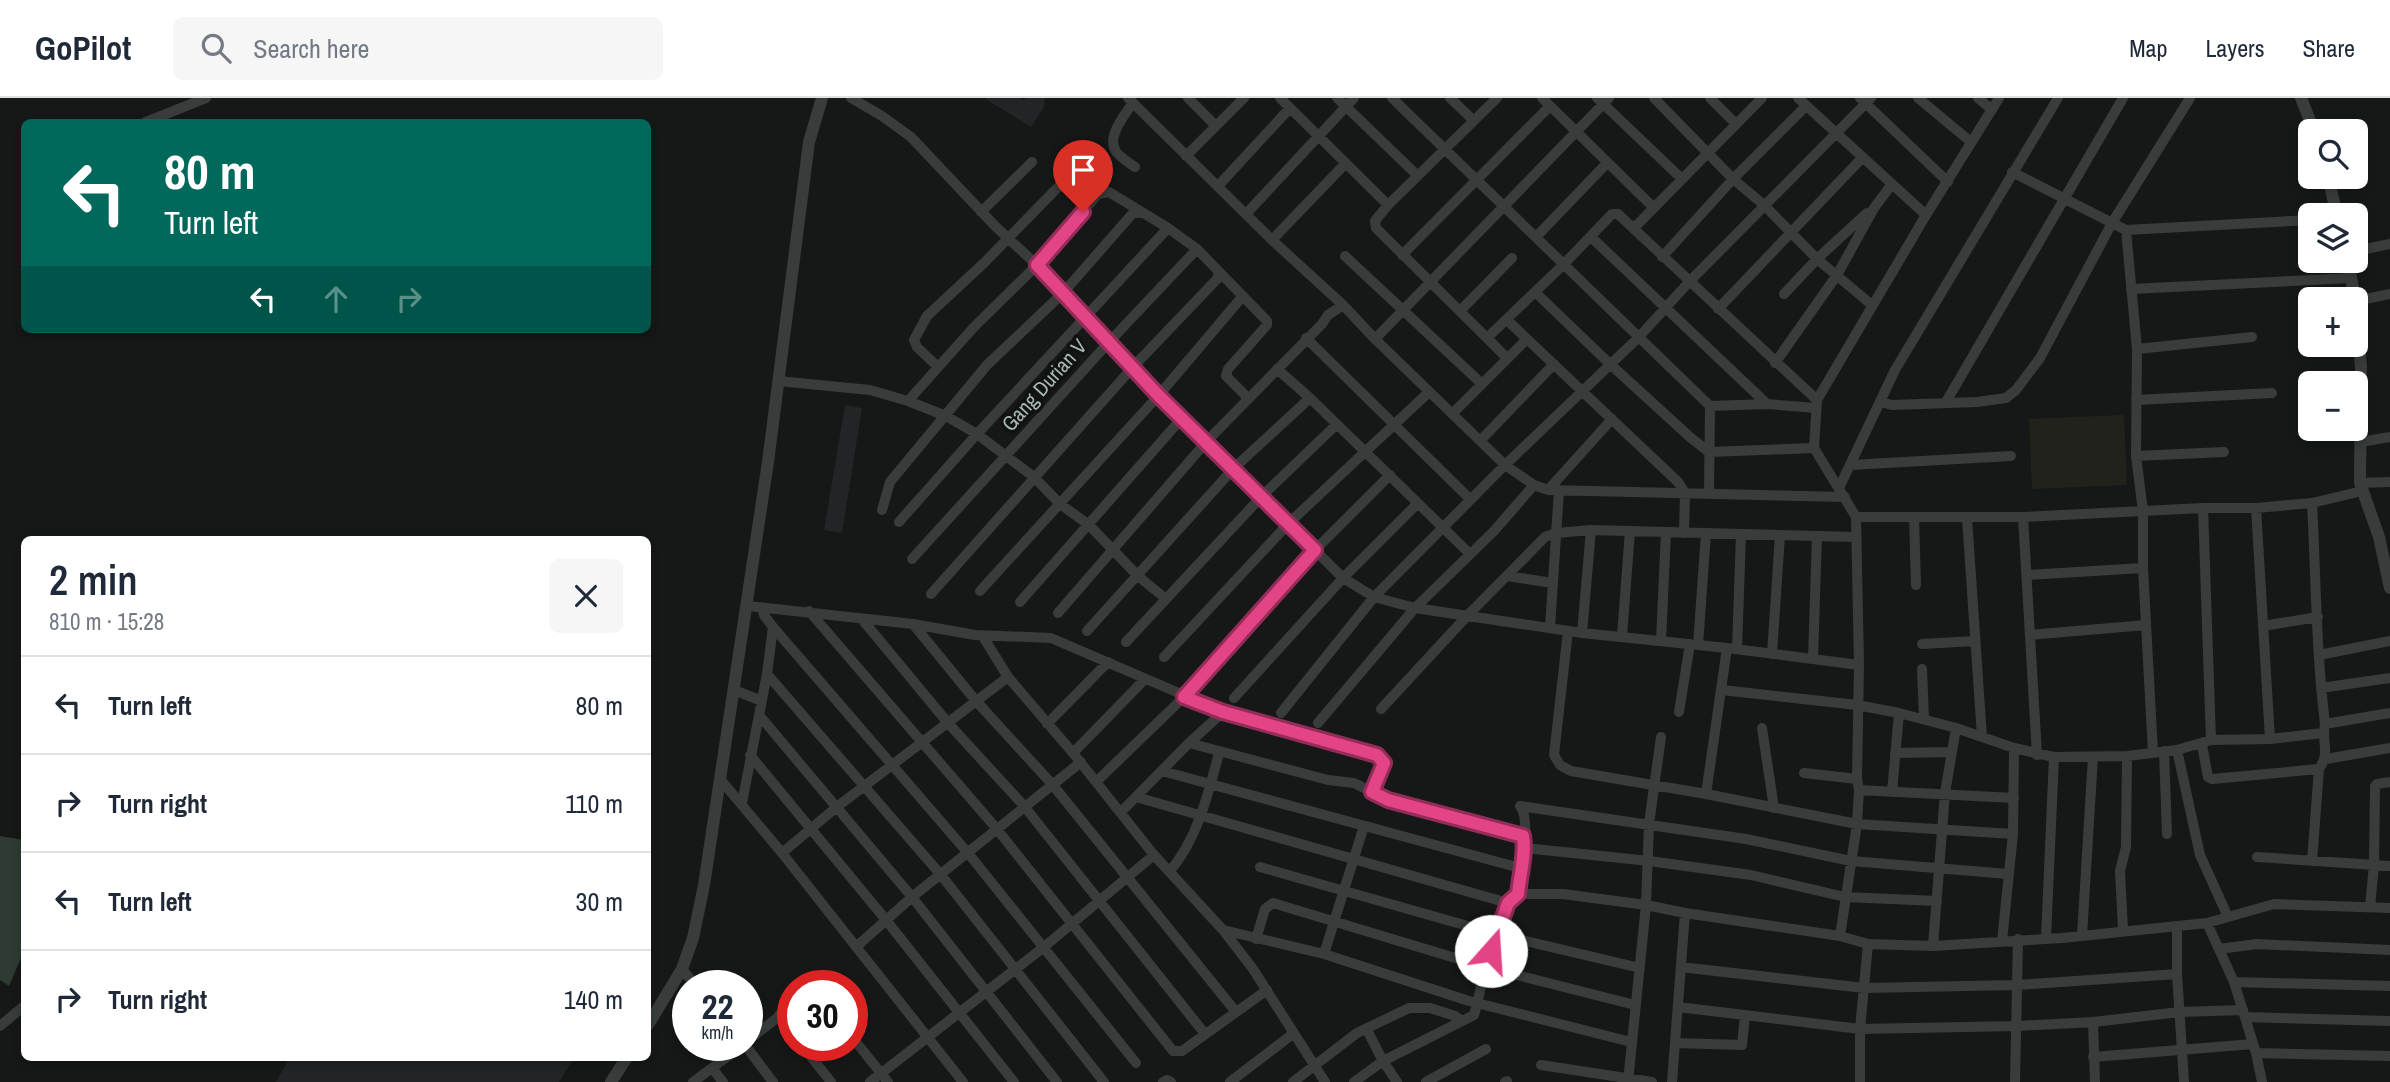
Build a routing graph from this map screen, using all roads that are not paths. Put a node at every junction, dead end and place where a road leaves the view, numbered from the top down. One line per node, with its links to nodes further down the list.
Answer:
1 (206, 98): 29 (street)
2 (821, 98): 123 (street)
3 (852, 98): 61 (street)
4 (1188, 98): 33 (street)
5 (1244, 98): 33 (street)
6 (1280, 98): 27 (street)
7 (1337, 98): 24 (street)
8 (1392, 98): 38 (street)
9 (1450, 98): 31 (street)
10 (1497, 98): 31 (street)
11 (1654, 98): 39 (street)
12 (1710, 98): 32 (street)
13 (1762, 98): 32 (street)
14 (1918, 98): 37 (street)
15 (1978, 98): 28 (street)
16 (1999, 98): 28 (street)
17 (2058, 98): 46 (street)
18 (2123, 98): 55 (street)
19 (2190, 98): 66 (street)
20 (2301, 98): 30 (street)
21 (1130, 100): 40 (street); 45 (street)
22 (1603, 100): 35 (street); 48 (street)
23 (1865, 100): 34 (street); 51 (street)
24 (1350, 102): 36 (street); 47 (street)
25 (1546, 102): 35 (street); 50 (street)
26 (1802, 102): 34 (street); 49 (street)
27 (1290, 108): 36 (street); 54 (street)
28 (1992, 110): 37 (street)
29 (154, 119)
30 (2309, 119)
31 (1473, 120): 38 (street)
32 (1736, 124): 39 (street)
33 (1216, 126): 40 (street)
34 (1838, 132): 41 (street); 57 (street)
35 (1576, 133): 43 (street); 58 (street)
36 (1319, 136): 44 (street); 63 (street)
37 (1971, 142): 51 (street)
38 (1444, 150): 47 (street); 50 (street)
39 (1709, 153): 48 (street); 49 (street)
40 (1186, 156): 54 (street)
41 (1863, 157): 53 (street); 70 (street)
42 (1032, 162): 61 (street)
43 (1607, 163): 59 (street); 71 (street)
44 (1345, 164): 56 (street); 74 (street)
45 (1135, 167)
46 (2012, 172): 55 (street); 133 (street)
47 (1418, 176): 56 (street)
48 (1682, 179): 59 (street)
49 (1733, 179): 57 (street); 80 (street)
50 (1475, 181): 58 (street); 78 (street)
51 (1948, 182): 64 (street)
52 (1063, 183): 73 (street)
53 (1892, 184): 60 (street); 64 (street)
54 (1218, 186): 63 (street)
55 (2063, 198): 66 (street); 134 (street)
56 (1388, 205): 78 (street)
57 (1764, 205): 70 (street); 89 (street)
58 (1503, 207): 71 (street); 90 (street)
59 (1654, 208): 68 (street)
60 (1874, 208): 82 (street); 87 (street)
61 (981, 212): 73 (street)
62 (1141, 213): 67 (street); 84 (street); 94 (street)
63 (1246, 214): 74 (street)
64 (1926, 215): 100 (street)
65 (2298, 221): 69 (street)
66 (2112, 223): 69 (street); 134 (street)
67 (1168, 228): 76 (street); 105 (street)
68 (1634, 228): 72 (street); 80 (street)
69 (2126, 230): 92 (street)
70 (1790, 232): 82 (street); 102 (street)
71 (1536, 237): 83 (street)
72 (1591, 237): 83 (street); 101 (street)
73 (1008, 239): 84 (street); 120 (street)
74 (1272, 240): 99 (street)
75 (2390, 244): 77 (street)
76 (1197, 249): 85 (street); 113 (street, Gang Durian V)
77 (2368, 249)
78 (1402, 255): 90 (street)
79 (1345, 256): 103 (street)
80 (1662, 257): 89 (street)
81 (1512, 258): 104 (street)
82 (1817, 259): 87 (street); 95 (street)
83 (1564, 264): 93 (street); 110 (street)
84 (1037, 265): 94 (street); 120 (street)
85 (1219, 273): 97 (street); 121 (street)
86 (2350, 273): 88 (street)
87 (1837, 275): 100 (street); 117 (street)
88 (2351, 278): 91 (street); 92 (street)
89 (1689, 282): 101 (street); 102 (street)
90 (1430, 283): 103 (street); 104 (street)
91 (2353, 287)
92 (2132, 289): 114 (street)
93 (1535, 292): 106 (street); 119 (street)
94 (1063, 293): 105 (street); 139 (street)
95 (1784, 294)
96 (2390, 295): 98 (street)
97 (1242, 297): 128 (street); 129 (street)
98 (2368, 298)
99 (1343, 305): 108 (street); 111 (street)
100 (1872, 305): 136 (street)
101 (1666, 309): 110 (street); 135 (street)
102 (1718, 309): 117 (street)
103 (1402, 310): 111 (street); 124 (street)
104 (1460, 311): 109 (street)
105 (1086, 318): 113 (street); 144 (street)
106 (1507, 320): 109 (street); 112 (street)
107 (2252, 337): 114 (street)
108 (1306, 338): 122 (street); 142 (street)
109 (1487, 338): 116 (street)
110 (1638, 338): 119 (street); 137 (street)
111 (1375, 339): 125 (street)
112 (1527, 339): 116 (street); 118 (street)
113 (1110, 341): 121 (street); 153 (street, Gang Durian V)
114 (2137, 349): 131 (street)
115 (2360, 357): 148 (street)
116 (1507, 358): 124 (street)
117 (1775, 363): 136 (street)
118 (1554, 364): 126 (street); 147 (street)
119 (1611, 365): 126 (street); 151 (street)
120 (938, 367): 132 (street)
121 (1133, 367): 128 (street); 160 (street)
122 (1277, 369): 129 (street); 130 (street)
123 (778, 381): 132 (street); 213 (street)
124 (1482, 384): 138 (street)
125 (1429, 392): 138 (street); 142 (street)
126 (1583, 392): 141 (street); 156 (street)
127 (2272, 393): 131 (street)
128 (1158, 395): 140 (street); 172 (street)
129 (1248, 398): 146 (street)
130 (1310, 398): 143 (street); 158 (street)
131 (2136, 400): 154 (street)
132 (908, 401): 139 (street)
133 (1881, 401): 134 (street); 157 (street)
134 (1946, 402)
135 (1767, 404): 136 (street); 137 (street)
136 (1816, 404): 149 (street)
137 (1710, 406): 151 (street)
138 (1452, 414): 147 (street)
139 (946, 416): 144 (street); 175 (street)
140 (1182, 418): 146 (street); 183 (street)
141 (1612, 419): 164 (street); 165 (street)
142 (1394, 423): 150 (street); 169 (street)
143 (1337, 424): 150 (street); 168 (street)
144 (977, 434): 153 (street); 181 (street)
145 (2390, 438): 148 (street)
146 (1207, 441): 158 (street); 197 (street)
147 (1480, 441): 156 (street)
148 (2361, 442): 163 (street)
149 (1814, 448): 151 (street); 166 (street)
150 (1365, 451): 159 (street); 182 (street)
151 (1709, 452): 167 (street)
152 (2224, 452): 154 (street)
153 (1006, 455): 160 (street); 199 (street, Gang Durian V)
154 (2136, 456): 176 (street)
155 (2011, 457): 157 (street)
156 (1505, 465): 162 (street); 169 (street)
157 (1850, 465): 166 (street)
158 (1234, 468): 168 (street); 202 (street)
159 (1390, 475): 170 (street); 196 (street)
160 (1034, 477): 172 (street); 209 (street)
161 (2390, 482): 163 (street)
162 (1534, 485): 164 (street); 198 (street)
163 (2361, 487): 171 (street); 195 (street)
164 (1553, 490): 165 (street); 188 (street)
165 (1685, 493): 167 (street); 189 (street)
166 (1842, 493): 167 (street); 177 (street)
167 (1709, 494)
168 (1262, 496): 182 (street); 211 (street)
169 (1470, 499): 184 (street)
170 (1418, 503): 184 (street); 204 (street)
171 (2312, 503): 174 (street); 219 (street)
172 (1060, 504): 183 (street); 208 (street)
173 (2203, 508): 174 (street); 176 (street); 277 (street)
174 (2256, 508): 223 (street)
175 (881, 510)
176 (2143, 511): 179 (street); 200 (street)
177 (1856, 517): 178 (street); 194 (street)
178 (1914, 517): 180 (street); 206 (street)
179 (2023, 517): 180 (street); 201 (street)
180 (1966, 518): 233 (street)
181 (899, 522)
182 (1289, 523): 196 (street); 241 (street)
183 (1089, 525): 197 (street); 212 (street)
184 (1443, 526): 198 (street); 210 (street)
185 (1591, 530): 186 (street); 188 (street); 228 (street)
186 (1630, 531): 187 (street); 231 (street)
187 (1666, 532): 189 (street); 232 (street)
188 (1556, 533): 203 (street); 205 (street)
189 (1685, 533): 190 (street)
190 (1706, 533): 191 (street); 237 (street)
191 (1741, 534): 192 (street); 238 (street)
192 (1780, 535): 193 (street); 239 (street)
193 (1817, 536): 194 (street); 242 (street)
194 (1855, 537): 244 (street)
195 (2385, 537): 207 (street)
196 (1315, 550): 204 (street); 253 (street)
197 (1113, 551): 202 (street); 217 (street)
198 (1470, 554): 215 (street)
199 (912, 559)
200 (2143, 568): 201 (street); 222 (street)
201 (2027, 575): 230 (street)
202 (1138, 576): 211 (street); 226 (street)
203 (1507, 576): 205 (street); 218 (street)
204 (1343, 578): 210 (street); 254 (street)
205 (1553, 583): 225 (street)
206 (1916, 585)
207 (2390, 589)
208 (980, 591)
209 (931, 594)
210 (1374, 597): 215 (street); 261 (street)
211 (1166, 599): 235 (street)
212 (1020, 602)
213 (748, 606): 214 (street); 251 (street)
214 (762, 608): 216 (street); 224 (street)
215 (1415, 608): 218 (street); 267 (street)
216 (808, 611): 220 (street); 275 (street)
217 (1058, 613)
218 (1467, 616): 225 (street); 258 (street)
219 (2318, 617): 223 (street); 240 (street)
220 (861, 618): 221 (street); 266 (street)
221 (913, 624): 229 (street); 256 (street)
222 (2146, 625): 230 (street); 282 (street)
223 (2263, 626): 274 (street)
224 (773, 627): 246 (street); 293 (street)
225 (1550, 628): 227 (street)
226 (1087, 631)
227 (1568, 631): 228 (street); 303 (street)
228 (1582, 633): 231 (street)
229 (982, 635): 243 (street); 247 (street)
230 (2030, 635): 287 (street)
231 (1622, 636): 232 (street)
232 (1661, 641): 237 (street)
233 (1975, 641): 236 (street); 273 (street)
234 (2390, 641): 240 (street)
235 (1126, 642)
236 (1922, 644)
237 (1694, 645): 238 (street); 260 (street)
238 (1732, 648): 239 (street); 252 (street)
239 (1772, 654): 242 (street)
240 (2319, 655): 250 (street)
241 (1164, 657)
242 (1814, 658): 244 (street)
243 (1108, 662): 249 (street); 268 (street)
244 (1859, 665): 257 (street)
245 (1922, 669): 265 (street)
246 (767, 674): 255 (street); 304 (street)
247 (1008, 677): 256 (street); 268 (street)
248 (2390, 678): 250 (street)
249 (1145, 679): 253 (street); 283 (street)
250 (2321, 688): 271 (street)
251 (734, 690): 255 (street); 297 (street)
252 (1722, 690): 257 (street); 308 (street)
253 (1184, 697): 259 (street); 298 (street)
254 (1234, 698)
255 (762, 701): 264 (street)
256 (976, 701): 266 (street); 301 (street)
257 (1857, 705): 262 (street); 302 (street)
258 (1381, 709)
259 (1223, 712): 276 (street); 305 (street)
260 (1679, 712)
261 (1281, 713)
262 (1899, 713): 265 (street); 285 (street)
263 (2390, 713): 271 (street)
264 (759, 715): 286 (street); 312 (street)
265 (1924, 719): 270 (street)
266 (948, 723): 275 (street); 313 (street)
267 (1318, 723)
268 (1047, 724): 283 (street)
269 (1762, 728): 314 (street)
270 (1956, 728): 273 (street); 281 (street)
271 (2324, 729): 274 (street); 291 (street)
272 (1661, 737): 303 (street)
273 (1982, 737): 278 (street)
274 (2270, 739): 277 (street)
275 (922, 742): 293 (street); 320 (street)
276 (1189, 743): 284 (street); 295 (street)
277 (2207, 743): 280 (street); 294 (street)
278 (2014, 748): 287 (street); 310 (street)
279 (2390, 748): 291 (street)
280 (2177, 750): 282 (street); 355 (street)
281 (1952, 752): 285 (street); 307 (street)
282 (2159, 752): 288 (street); 324 (street)
283 (1073, 753): 292 (street)
284 (1219, 753): 300 (street); 305 (street)
285 (1895, 753): 306 (street)
286 (750, 755): 311 (street); 321 (street)
287 (2037, 755): 289 (street)
288 (2127, 756): 290 (street); 362 (street)
289 (2054, 757): 290 (street); 366 (street)
290 (2094, 757): 364 (street)
291 (2326, 759): 294 (street)
292 (1081, 762): 298 (street); 301 (street)
293 (892, 765): 304 (street); 328 (street)
294 (2319, 769): 334 (street)
295 (1162, 771): 300 (street); 309 (street)
296 (1804, 774): 302 (street)
297 (720, 779): 311 (street); 380 (street)
298 (1096, 782): 315 (street)
299 (2390, 782): 335 (street)
300 (1210, 783): 316 (street); 319 (street)
301 (1052, 784): 313 (street); 343 (street)
302 (1858, 784): 306 (street); 318 (street)
303 (1654, 785): 308 (street); 317 (street)
304 (866, 786): 312 (street); 342 (street)
305 (1372, 792): 325 (street)
306 (1892, 792): 307 (street)
307 (1945, 793): 310 (street); 322 (street)
308 (1706, 794): 314 (street)
309 (1136, 797): 315 (street); 316 (street)
310 (2014, 798): 323 (street)
311 (742, 803): 327 (street)
312 (838, 806): 321 (street); 346 (street)
313 (1024, 806): 320 (street); 348 (street)
314 (1774, 808): 318 (street)
315 (1121, 812): 329 (street)
316 (1202, 816): 331 (street); 340 (street)
317 (1649, 824): 325 (street); 332 (street); 333 (street)
318 (1857, 824): 322 (street); 333 (street)
319 (1364, 826): 331 (street); 339 (street)
320 (996, 828): 328 (street); 358 (street)
321 (813, 829): 327 (street); 356 (street)
322 (1941, 830): 323 (street); 338 (street)
323 (2013, 834): 341 (street)
324 (2167, 834)
325 (1523, 836): 326 (street)
326 (1525, 848): 332 (street); 339 (street)
327 (782, 853): 372 (street)
328 (968, 853): 342 (street); 373 (street)
329 (1154, 855): 340 (street); 343 (street)
330 (2257, 857): 334 (street)
331 (1354, 858): 344 (street); 350 (street)
332 (1649, 861): 347 (street); 351 (street)
333 (1851, 861): 338 (street); 347 (street)
334 (2312, 861): 335 (street)
335 (2374, 865): 336 (street); 352 (street)
336 (2390, 866)
337 (1260, 867): 344 (street)
338 (1937, 867): 341 (street); 349 (street)
339 (1520, 868): 345 (street)
340 (1170, 871): 361 (street)
341 (2008, 874): 369 (street)
342 (940, 875): 346 (street); 381 (street)
343 (1127, 878): 348 (street); 393 (street)
344 (1343, 891): 357 (street); 363 (street)
345 (1518, 894): 350 (street); 351 (street)
346 (912, 897): 356 (street); 388 (street)
347 (1846, 897): 349 (street); 365 (street)
348 (1101, 901): 358 (street); 409 (street)
349 (1937, 901): 371 (street)
350 (1508, 903): 363 (street)
351 (1646, 905): 354 (street); 379 (street)
352 (2370, 907): 353 (street); 355 (street)
353 (2390, 908)
354 (1685, 913): 365 (street); 378 (street)
355 (2228, 917): 359 (street)
356 (886, 920): 372 (street); 395 (street)
357 (1334, 922): 367 (street); 376 (street); 377 (street)
358 (1073, 923): 373 (street); 409 (street)
359 (2207, 923): 360 (street); 374 (street)
360 (2177, 926): 362 (street); 382 (street)
361 (1223, 930): 367 (street); 387 (street)
362 (2123, 930): 364 (street)
363 (1496, 934): 377 (street); 379 (street)
364 (2082, 935): 366 (street)
365 (1840, 936): 370 (street)
366 (2046, 938): 368 (street)
367 (1256, 939): 376 (street)
368 (2018, 939): 369 (street); 384 (street)
369 (2002, 941): 371 (street)
370 (1868, 944): 371 (street); 386 (street)
371 (1933, 946)
372 (856, 947): 410 (street)
373 (1044, 947): 381 (street); 424 (street)
374 (2219, 949): 375 (street); 383 (street)
375 (2390, 950)
376 (1324, 954): 389 (street)
377 (1485, 967): 389 (street); 390 (street)
378 (1681, 967): 386 (street); 391 (street)
379 (1640, 968): 390 (street)
380 (682, 969): 399 (street)
381 (1016, 969): 388 (street); 439 (street)
382 (2177, 974): 384 (street); 394 (street)
383 (2234, 982): 385 (street); 396 (street)
384 (2017, 985): 386 (street); 404 (street)
385 (2390, 986)
386 (1864, 988): 406 (street)
387 (1267, 990): 393 (street); 408 (street)
388 (986, 992): 395 (street); 438 (street)
389 (1478, 1003): 400 (street); 411 (street)
390 (1635, 1005): 411 (street)
391 (1678, 1007): 397 (street); 412 (street)
392 (21, 1008): 403 (street)
393 (1236, 1012): 409 (street)
394 (2180, 1012): 396 (street); 401 (street); 415 (street)
395 (959, 1013): 410 (street); 437 (street)
396 (2244, 1013): 402 (street); 413 (street)
397 (1745, 1016): 406 (street); 412 (street)
398 (777, 1017): 405 (street)
399 (651, 1020)
400 (1462, 1021): 407 (street); 423 (street)
401 (2093, 1021): 404 (street); 418 (street)
402 (2390, 1021)
403 (0, 1026)
404 (2017, 1026): 406 (street); 451 (street)
405 (763, 1029)
406 (1860, 1029): 450 (street)
407 (1367, 1030): 423 (street); 425 (street)
408 (1294, 1033): 425 (street); 442 (street)
409 (1205, 1034)
410 (927, 1038): 428 (street); 436 (street)
411 (1631, 1042): 429 (street)
412 (1675, 1043): 449 (street)
413 (2254, 1048): 415 (street); 416 (street); 454 (street)
414 (1486, 1049): 447 (street)
415 (2182, 1049): 418 (street); 453 (street)
416 (2390, 1056)
417 (868, 1057): 428 (street)
418 (2093, 1057): 452 (street)
419 (624, 1061): 430 (street)
420 (722, 1061): 427 (street)
421 (758, 1061): 433 (street)
422 (815, 1061): 434 (street)
423 (1383, 1061): 445 (street); 446 (street)
424 (1136, 1062)
425 (1315, 1065): 443 (street); 444 (street)
426 (1541, 1065): 429 (street)
427 (712, 1068): 431 (street); 432 (street)
428 (885, 1078): 435 (street)
429 (1627, 1081): 448 (street)
430 (611, 1082)
431 (693, 1082)
432 (723, 1082)
433 (773, 1082)
434 (831, 1082)
435 (870, 1082)
436 (963, 1082)
437 (1014, 1082)
438 (1057, 1082)
439 (1104, 1082)
440 (1163, 1082): 441 (street)
441 (1171, 1082)
442 (1230, 1082)
443 (1293, 1082)
444 (1325, 1082)
445 (1354, 1082)
446 (1397, 1082)
447 (1426, 1082)
448 (1651, 1082)
449 (1672, 1082)
450 (1860, 1082)
451 (2015, 1082)
452 (2095, 1082)
453 (2184, 1082)
454 (2262, 1082)

